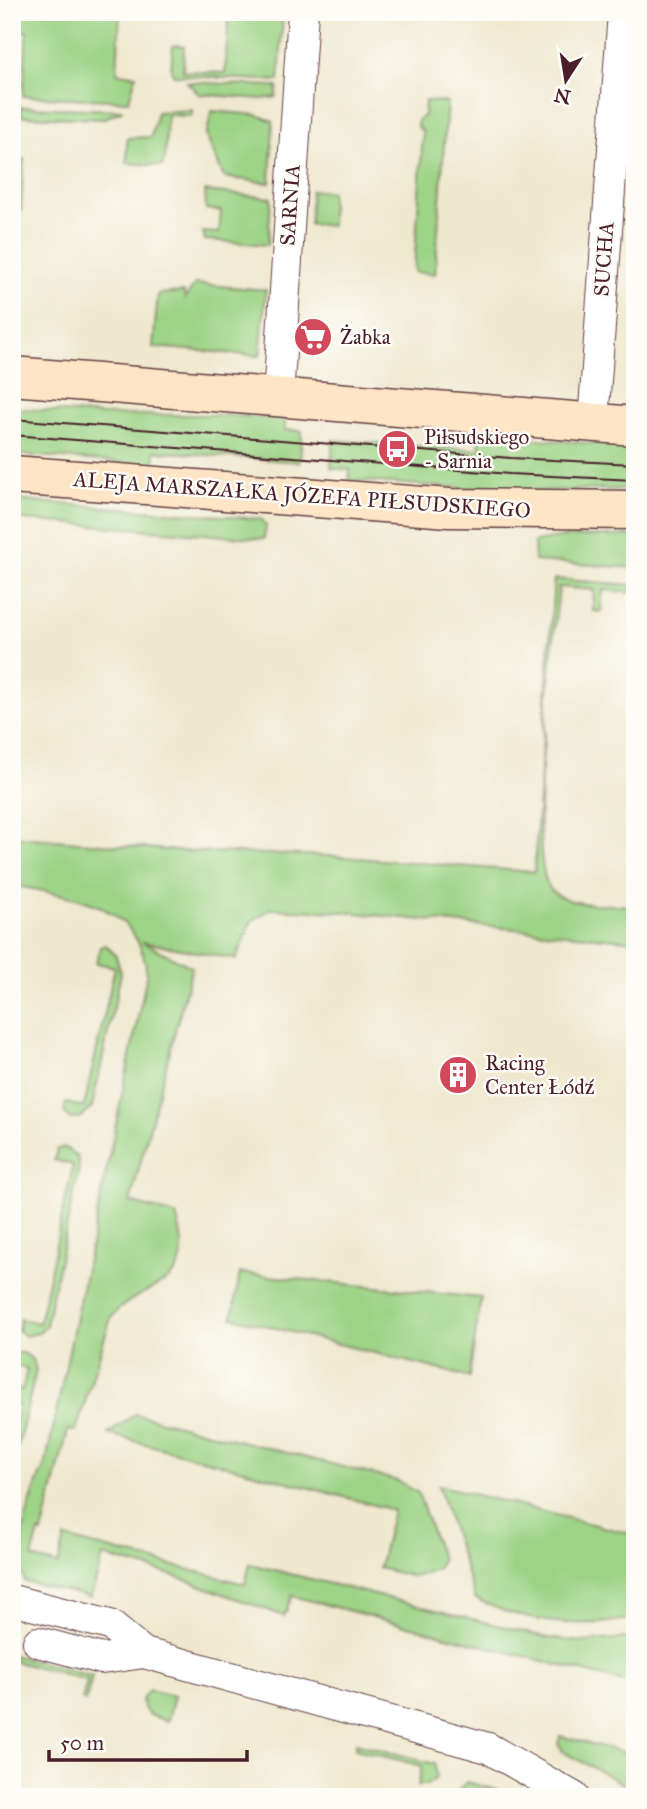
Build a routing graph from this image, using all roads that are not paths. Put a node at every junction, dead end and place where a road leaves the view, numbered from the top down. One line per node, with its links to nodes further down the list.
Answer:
1 (303, 12): 4 (street, SARNIA)
2 (623, 12): 5 (street, SUCHA)
3 (12, 376): 4 (main road)
4 (278, 398): 5 (main road)
5 (593, 422): 6 (main road)
6 (635, 426)
7 (12, 475): 8 (main road, ALEJA MARSZAŁKA JÓZEFA PIŁSUDSKIEGO)
8 (635, 510)
9 (12, 1600): 11 (street)
10 (37, 1642): 11 (street)
11 (144, 1653): 12 (street)
12 (574, 1797)

